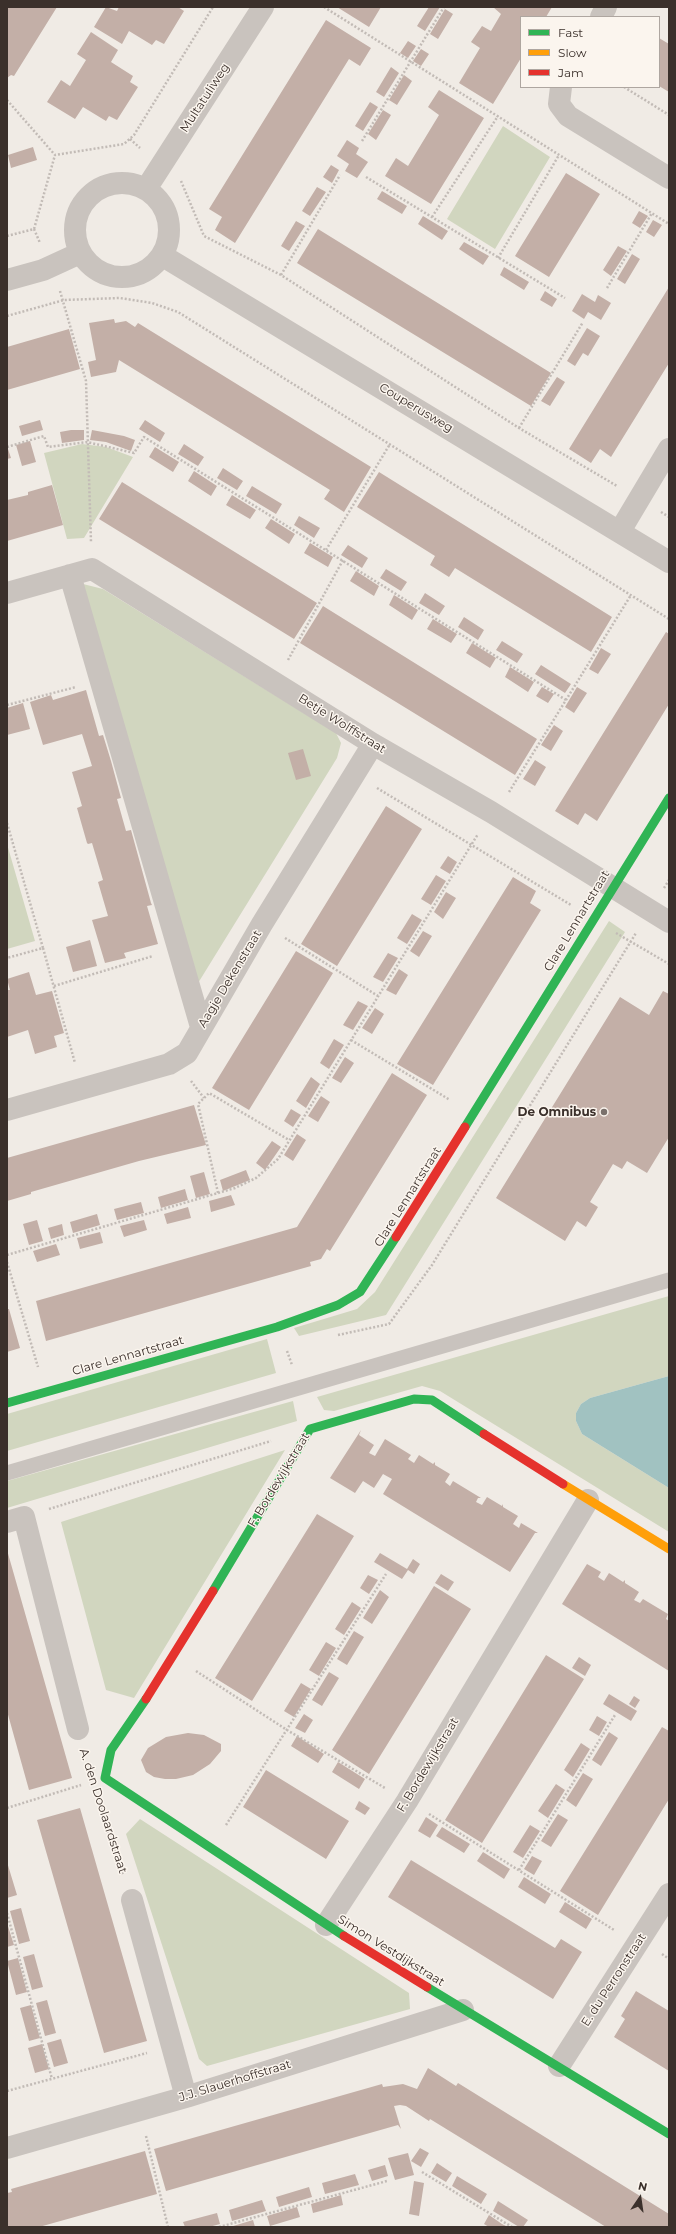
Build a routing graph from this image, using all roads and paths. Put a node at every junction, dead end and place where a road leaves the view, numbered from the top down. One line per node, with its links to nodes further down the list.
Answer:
1 (213, 7): 13 (path)
2 (263, 7): 17 (street, Multatuliweg)
3 (324, 7): 7 (path)
4 (444, 7): 7 (path)
5 (606, 7): 6 (street)
6 (602, 16)
7 (410, 61): 12 (path); 14 (path)
8 (561, 88): 20 (street)
9 (626, 88): 11 (path)
10 (7, 100): 15 (path)
11 (669, 115)
12 (498, 116): 16 (path); 23 (path)
13 (130, 139): 15 (path); 17 (path)
14 (362, 141)
15 (55, 155): 25 (path)
16 (559, 155): 22 (path); 29 (path)
17 (162, 165): 21 (street, Multatuliweg); 31 (path)
18 (340, 175): 31 (path)
19 (366, 177): 23 (path)
20 (669, 178)
21 (146, 189): 27 (street); 28 (street)
22 (652, 213): 24 (path); 33 (path)
23 (432, 217): 29 (path)
24 (669, 224)
25 (34, 228): 26 (path); 30 (path)
26 (7, 236)
27 (80, 254): 28 (street); 30 (street)
28 (162, 256): 45 (street, Couperusweg)
29 (498, 258): 34 (path)
30 (49, 267): 32 (street); 35 (path)
31 (281, 275): 38 (path)
32 (7, 280)
33 (607, 288)
34 (566, 298)
35 (64, 300): 36 (path); 39 (path); 40 (path)
36 (7, 316)
37 (583, 322): 38 (path)
38 (519, 428): 43 (path)
39 (87, 442): 41 (path); 46 (path); 49 (path)
40 (390, 444): 46 (path); 52 (path)
41 (7, 446)
42 (669, 449): 43 (street)
43 (639, 499): 44 (path); 45 (street)
44 (669, 517)
45 (620, 531): 48 (street, Couperusweg)
46 (326, 550): 47 (path)
47 (344, 560): 55 (path); 56 (path)
48 (669, 562)
49 (92, 569): 50 (street); 55 (street, Betje Wolffstraat)
50 (70, 575): 51 (street); 54 (street)
51 (7, 593)
52 (631, 595): 53 (path); 56 (path)
53 (669, 619)
54 (101, 680): 57 (path); 72 (street)
55 (276, 682): 58 (street, Betje Wolffstraat)
56 (566, 700): 61 (path)
57 (7, 705)
58 (373, 744): 59 (street, Aagje Dekenstraat); 61 (street, Betje Wolffstraat)
59 (354, 775): 63 (path); 69 (street, Aagje Dekenstraat)
60 (669, 798): 65 (street, Clare Lennartstraat)
61 (493, 814): 63 (path); 65 (street, Betje Wolffstraat)
62 (7, 823): 71 (path)
63 (471, 845): 67 (path); 76 (path)
64 (669, 880): 66 (path)
65 (612, 886): 66 (street, Betje Wolffstraat); 67 (street, Clare Lennartstraat)
66 (650, 910): 68 (street, Betje Wolffstraat); 70 (path)
67 (593, 918): 70 (path); 81 (street, Clare Lennartstraat)
68 (669, 922)
69 (262, 924): 76 (path); 77 (street, Aagje Dekenstraat)
70 (630, 942): 74 (path); 88 (path)
71 (43, 948): 73 (path); 75 (path)
72 (179, 948): 75 (path); 77 (street)
73 (7, 958)
74 (669, 964)
75 (54, 986): 79 (path)
76 (378, 996): 78 (path)
77 (201, 1027): 79 (street, Aagje Dekenstraat)
78 (351, 1040): 81 (path); 82 (path)
79 (82, 1088): 80 (street, Aagje Dekenstraat)
80 (7, 1110)
81 (474, 1114): 87 (street, Clare Lennartstraat)
82 (289, 1140): 83 (path); 83 (path)
83 (218, 1193): 84 (path)
84 (7, 1255)
85 (7, 1262): 90 (path)
86 (669, 1280): 89 (lane)
87 (277, 1327): 89 (path); 90 (street, Clare Lennartstraat)
88 (337, 1335)
89 (301, 1388): 93 (lane)
90 (45, 1392): 91 (street, Clare Lennartstraat)
91 (7, 1403)
92 (310, 1429): 94 (street, F. Bordewijkstraat); 95 (path); 99 (street, F. Bordewijkstraat)
93 (7, 1472)
94 (588, 1500): 96 (street, F. Bordewijkstraat); 106 (street, F. Bordewijkstraat)
95 (16, 1519): 98 (street)
96 (669, 1549)
97 (614, 1715): 102 (path)
98 (78, 1729)
99 (105, 1778): 100 (path); 106 (street, Simon Vestdijkstraat)
100 (91, 1782): 101 (path); 104 (path, A. den Doolaardstraat)
101 (7, 1808)
102 (519, 1870)
103 (669, 1894): 109 (street, E. du Perronstraat)
104 (132, 1900): 108 (street)
105 (7, 1913): 110 (path)
106 (326, 1925): 107 (street, Simon Vestdijkstraat)
107 (463, 2010): 109 (street, Simon Vestdijkstraat); 112 (street, J.J. Slauerhoffstraat)
108 (172, 2046): 110 (path); 112 (street)
109 (559, 2066): 114 (street, Simon Vestdijkstraat)
110 (52, 2079): 111 (path)
111 (7, 2091)
112 (186, 2097): 113 (street, J.J. Slauerhoffstraat)
113 (139, 2110): 115 (street, J.J. Slauerhoffstraat); 118 (path)
114 (669, 2134)
115 (7, 2148)
116 (422, 2172): 120 (path)
117 (387, 2181): 119 (path)
118 (168, 2227)
119 (219, 2227)
120 (512, 2227)

